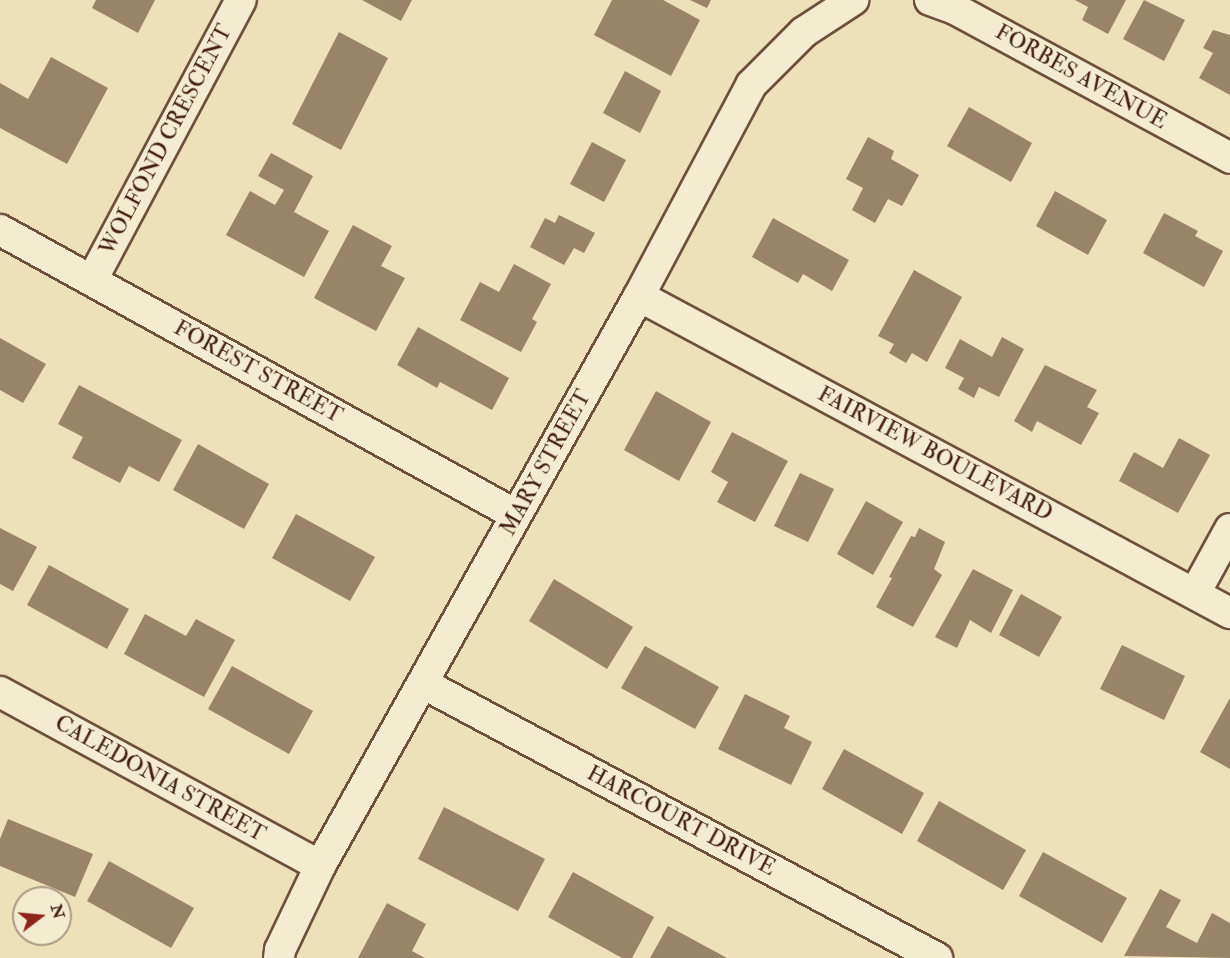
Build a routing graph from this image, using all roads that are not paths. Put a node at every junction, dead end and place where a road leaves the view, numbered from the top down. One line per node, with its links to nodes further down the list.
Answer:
1 (241, 0): 6 (street, WOLFOND CRESCENT)
2 (853, 0): 7 (street, MARY STREET)
3 (930, 0): 4 (street, FORBES AVENUE)
4 (1230, 158)
5 (0, 230): 6 (street, FOREST STREET)
6 (92, 280): 8 (street, FOREST STREET)
7 (639, 296): 8 (street, MARY STREET); 10 (street, FAIRVIEW BOULEVARD)
8 (516, 515): 12 (street, MARY STREET)
9 (1230, 529): 10 (street)
10 (1195, 593): 11 (street, FAIRVIEW BOULEVARD)
11 (1230, 613)
12 (424, 684): 14 (street, MARY STREET); 16 (street, HARCOURT DRIVE)
13 (0, 692): 14 (street, CALEDONIA STREET)
14 (320, 866): 15 (street, MARY STREET)
15 (279, 958)
16 (938, 958)

